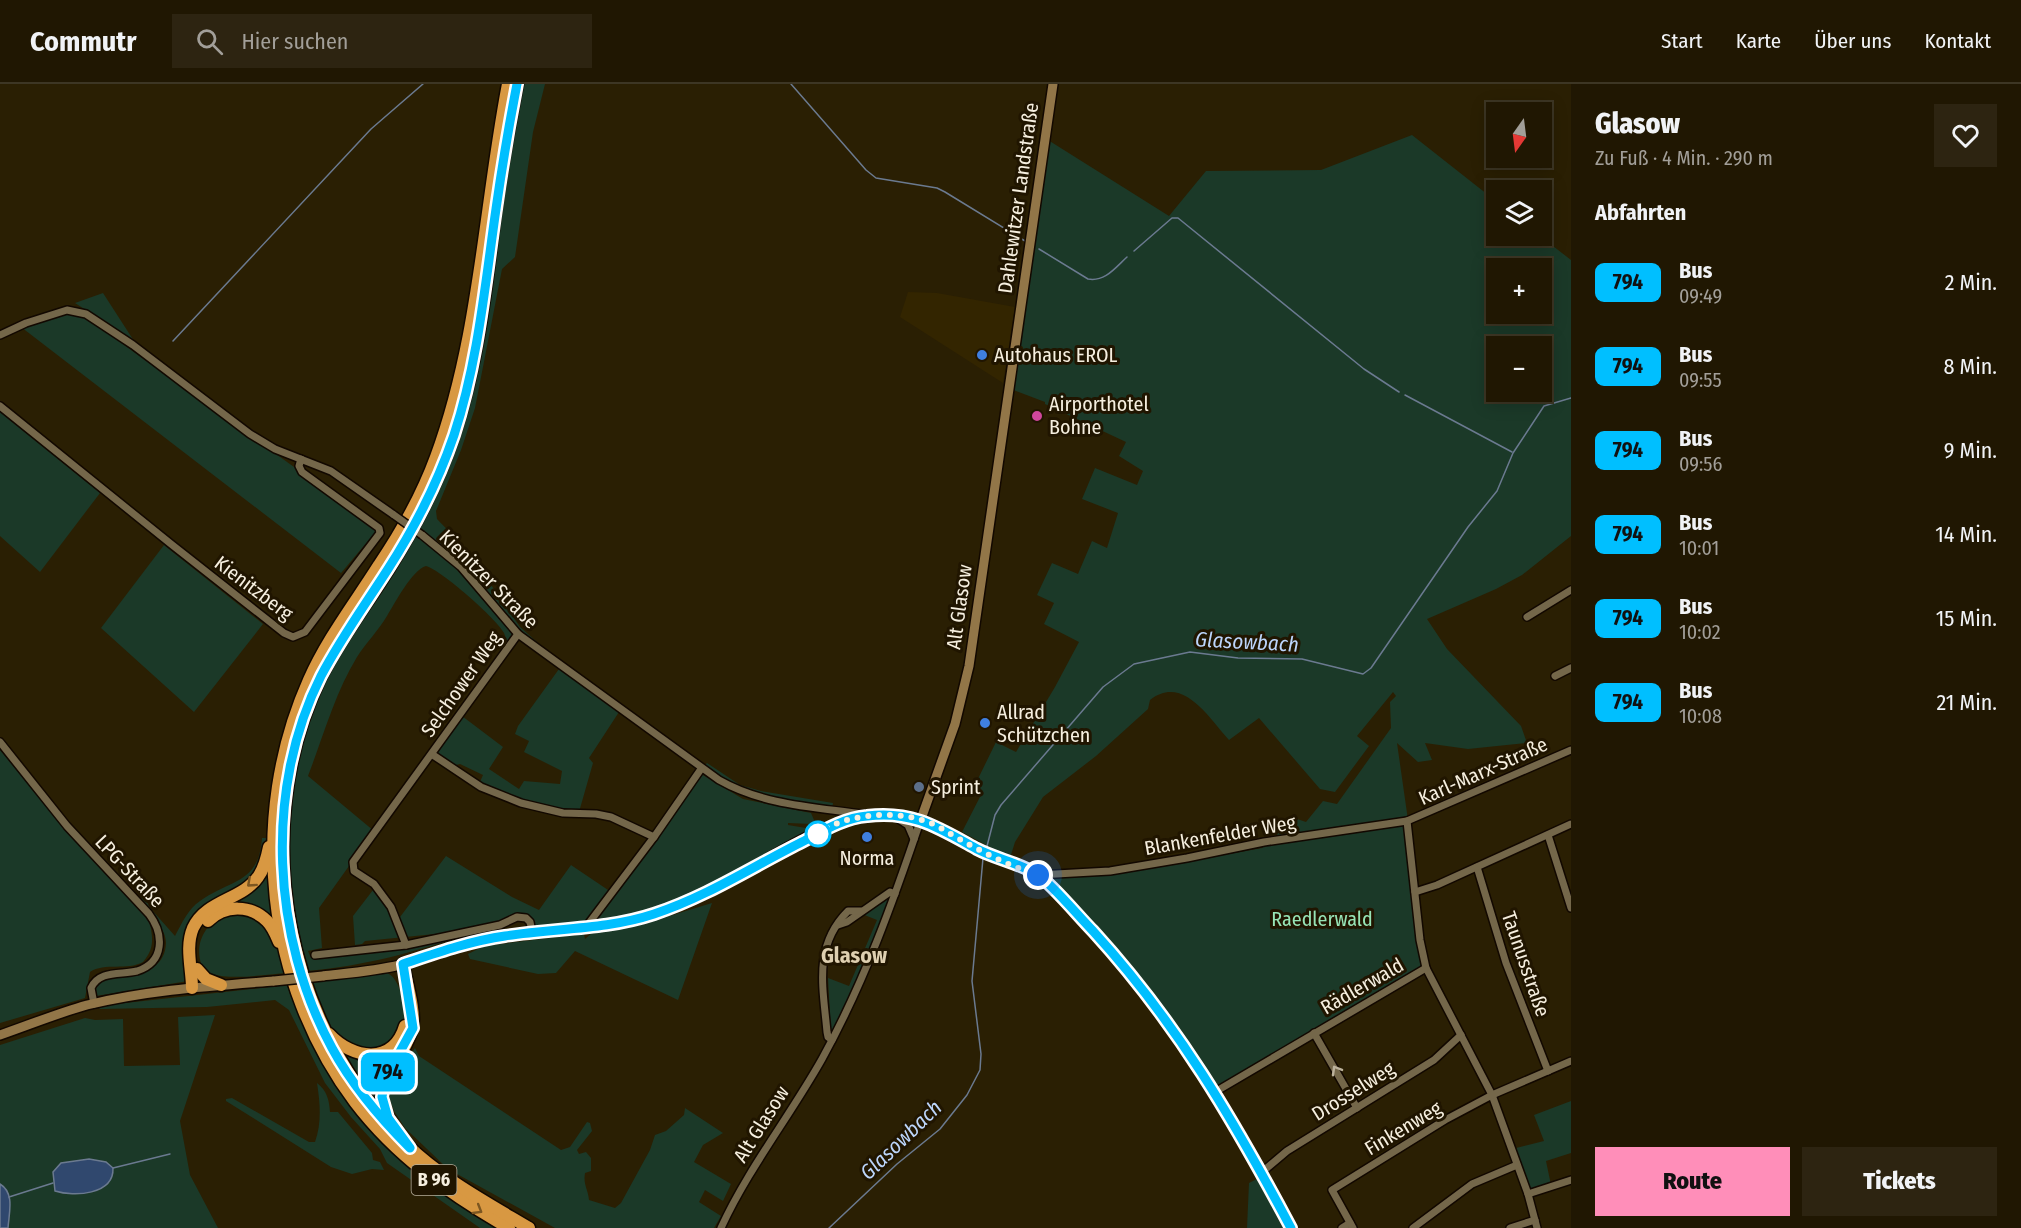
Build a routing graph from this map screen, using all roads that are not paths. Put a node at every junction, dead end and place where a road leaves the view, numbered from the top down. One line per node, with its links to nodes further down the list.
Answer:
1 (508, 84): 24 (highway, B 96)
2 (517, 84): 44 (highway, B 96)
3 (1053, 84): 4 (street, Dahlewitzer Landstraße)
4 (1020, 316): 20 (street, Alt Glasow)
5 (0, 335): 7 (street, Kienitzer Straße)
6 (0, 406): 7 (street, Kienitzberg)
7 (301, 459): 10 (street, Kienitzer Straße, bridge)
8 (1571, 590): 9 (street)
9 (1527, 617)
10 (518, 634): 15 (street, Selchower Weg); 16 (street, Kienitzer Straße)
11 (1571, 668): 12 (street)
12 (1555, 676)
13 (0, 742): 43 (street, LPG-Straße)
14 (1571, 750): 21 (street, Karl-Marx-Straße)
15 (433, 755): 26 (street, Selchower Weg); 35 (street, Selchower Weg)
16 (701, 769): 17 (street, Kienitzer Straße); 26 (street)
17 (835, 812): 18 (street, Kienitzer Straße); 23 (street)
18 (868, 815): 19 (street); 23 (street)
19 (894, 816): 20 (street); 27 (street)
20 (921, 819): 27 (street, Alt Glasow); 29 (street)
21 (1407, 821): 29 (street, Blankenfelder Weg); 30 (street)
22 (1571, 824): 25 (street)
23 (836, 825): 33 (street)
24 (273, 831): 36 (highway, B 96); 42 (highway, one-way to 42)
25 (1548, 835): 28 (street); 32 (street)
26 (654, 837): 33 (street)
27 (914, 839): 31 (street, Alt Glasow)
28 (1477, 867): 30 (street); 50 (street, Taunusstraße)
29 (1038, 875): 51 (street)
30 (1415, 891): 39 (street)
31 (895, 894): 48 (street, Alt Glasow); 48 (street)
32 (1571, 908)
33 (586, 927): 34 (street)
34 (531, 932): 35 (street); 38 (street)
35 (406, 945): 37 (street)
36 (284, 951): 40 (highway); 61 (highway, B 96, one-way to 61)
37 (315, 955)
38 (399, 965): 41 (street, bridge); 44 (highway); 54 (highway)
39 (1426, 968): 45 (street, Rädlerwald); 47 (street)
40 (197, 969): 41 (highway); 42 (highway)
41 (220, 985): 42 (street)
42 (196, 988): 43 (street)
43 (93, 1004): 46 (street)
44 (320, 1024): 54 (highway, B 96)
45 (1314, 1033): 51 (street, Rädlerwald); 53 (street, Rädlerwald, one-way to 45)
46 (0, 1035)
47 (1461, 1035): 52 (street); 53 (street, Drosselweg)
48 (832, 1040): 63 (street, Alt Glasow)
49 (1571, 1061): 50 (street, Finkenweg)
50 (1548, 1071): 52 (street, Finkenweg)
51 (1215, 1092): 56 (street)
52 (1492, 1095): 55 (street); 60 (street, Finkenweg)
53 (1357, 1108): 56 (street, Drosselweg)
54 (410, 1148): 62 (highway, B 96)
55 (1517, 1165): 58 (street); 66 (street)
56 (1261, 1173): 64 (street)
57 (1571, 1180): 58 (street)
58 (1528, 1194): 59 (street)
59 (1536, 1224): 67 (street)
60 (1351, 1226): 65 (street)
61 (509, 1228)
62 (529, 1228)
63 (721, 1228)
64 (1291, 1228)
65 (1342, 1228)
66 (1413, 1228)
67 (1510, 1228)

